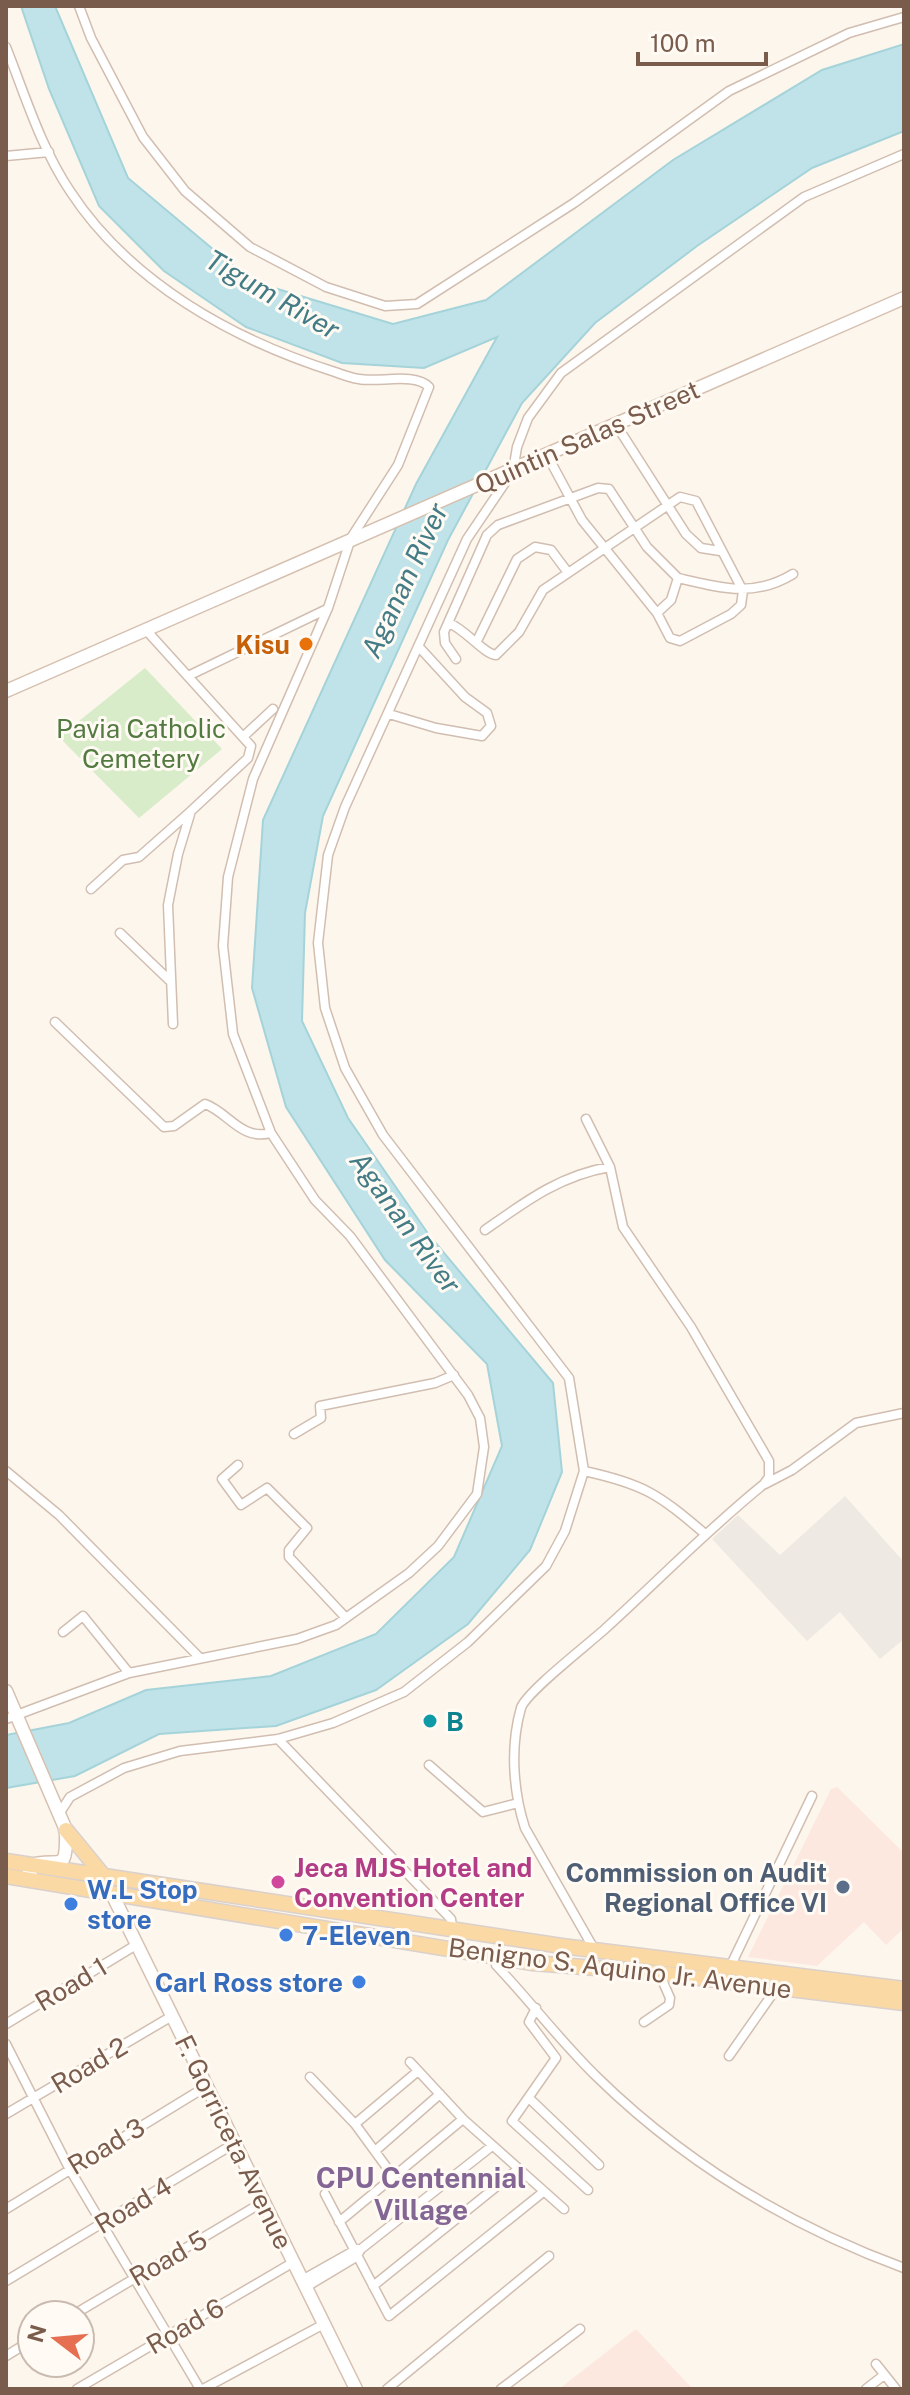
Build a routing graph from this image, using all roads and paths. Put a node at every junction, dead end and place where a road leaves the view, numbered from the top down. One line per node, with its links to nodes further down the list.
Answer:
1 (79, 6): 2 (street)
2 (904, 17)
3 (7, 50): 4 (street)
4 (49, 152): 6 (street); 14 (street)
5 (904, 154): 10 (street)
6 (6, 156)
7 (904, 298): 8 (main road, Quintin Salas Street)
8 (615, 423): 9 (main road, Quintin Salas Street); 12 (street)
9 (546, 453): 10 (main road, Quintin Salas Street); 11 (street)
10 (513, 471): 14 (main road, Quintin Salas Street); 26 (street)
11 (573, 500): 13 (street); 15 (street); 23 (street)
12 (665, 504): 13 (street); 16 (street); 16 (street)
13 (635, 525): 15 (street); 19 (street)
14 (351, 538): 21 (street); 24 (main road, Quintin Salas Street)
15 (607, 548): 17 (street); 22 (street)
16 (720, 551): 20 (street)
17 (566, 570): 25 (street); 25 (street)
18 (793, 574): 20 (street)
19 (678, 578): 20 (street); 22 (street)
20 (743, 591): 22 (street)
21 (328, 608): 28 (street); 40 (street)
22 (657, 613)
23 (449, 623): 25 (street); 27 (street)
24 (146, 630): 28 (street); 29 (main road, Quintin Salas Street)
25 (477, 641)
26 (419, 647): 31 (street); 31 (street)
27 (456, 659)
28 (188, 676): 32 (street)
29 (6, 691)
30 (273, 709): 32 (street)
31 (389, 714): 48 (street)
32 (245, 735): 33 (street)
33 (191, 811): 34 (street); 36 (street)
34 (91, 889)
35 (120, 933): 36 (street)
36 (170, 980): 38 (street)
37 (55, 1022): 40 (street)
38 (173, 1024)
39 (586, 1119): 41 (street)
40 (271, 1133): 43 (street)
41 (610, 1167): 42 (street); 49 (street)
42 (485, 1230)
43 (454, 1375): 45 (street); 51 (street)
44 (904, 1413): 49 (street)
45 (294, 1434)
46 (238, 1465): 51 (street)
47 (6, 1471): 53 (street)
48 (584, 1471): 50 (street); 57 (street)
49 (764, 1484): 50 (street)
50 (704, 1533): 60 (street)
51 (346, 1618): 53 (street)
52 (63, 1632): 54 (street)
53 (200, 1658): 54 (street)
54 (129, 1673): 56 (street)
55 (6, 1691): 56 (main road)
56 (13, 1717): 61 (main road)
57 (278, 1739): 61 (street); 72 (street)
58 (429, 1765): 60 (street)
59 (812, 1796): 77 (street)
60 (518, 1803): 74 (street)
61 (59, 1814): 62 (main road)
62 (66, 1830): 64 (main road); 66 (main road)
63 (6, 1861): 64 (main road, Benigno S. Aquino Jr. Avenue)
64 (32, 1872): 65 (main road, Benigno S. Aquino Jr. Avenue); 66 (main road, Benigno S. Aquino Jr. Avenue); 67 (main road, Benigno S. Aquino Jr. Avenue)
65 (6, 1876)
66 (110, 1876): 69 (main road, Benigno S. Aquino Jr. Avenue)
67 (112, 1894): 68 (main road, Benigno S. Aquino Jr. Avenue); 70 (main road, F. Gorriceta Avenue)
68 (130, 1897): 70 (main road); 71 (main road, Benigno S. Aquino Jr. Avenue)
69 (285, 1902): 71 (main road); 72 (main road, Benigno S. Aquino Jr. Avenue)
70 (122, 1916): 73 (main road, F. Gorriceta Avenue)
71 (281, 1922): 75 (main road, Benigno S. Aquino Jr. Avenue)
72 (452, 1927): 74 (main road, Benigno S. Aquino Jr. Avenue)
73 (136, 1945): 83 (main road, F. Gorriceta Avenue); 85 (street, Road 1)
74 (594, 1950): 76 (main road); 77 (main road, Benigno S. Aquino Jr. Avenue)
75 (496, 1957): 76 (main road, Benigno S. Aquino Jr. Avenue); 82 (street)
76 (593, 1967): 78 (main road, Benigno S. Aquino Jr. Avenue)
77 (730, 1967): 79 (main road, Benigno S. Aquino Jr. Avenue)
78 (659, 1973): 79 (main road, Benigno S. Aquino Jr. Avenue); 84 (street)
79 (782, 1982): 80 (main road, Benigno S. Aquino Jr. Avenue); 81 (main road, Benigno S. Aquino Jr. Avenue); 87 (street)
80 (904, 1989)
81 (904, 2003)
82 (536, 2008): 94 (street); 116 (street)
83 (172, 2016): 91 (main road, F. Gorriceta Avenue); 93 (street, Road 2)
84 (644, 2022)
85 (6, 2024)
86 (6, 2044): 93 (street)
87 (729, 2056)
88 (410, 2062): 89 (street)
89 (418, 2071): 92 (street); 97 (street)
90 (310, 2077): 97 (street)
91 (207, 2086): 98 (main road, F. Gorriceta Avenue); 102 (street, Road 3)
92 (440, 2094): 96 (street); 100 (street)
93 (35, 2098): 95 (street, Road 2); 102 (street)
94 (530, 2099): 101 (street); 105 (street)
95 (6, 2114)
96 (463, 2119): 99 (street); 104 (street)
97 (355, 2124): 100 (street)
98 (235, 2143): 108 (main road, F. Gorriceta Avenue); 112 (street, Road 4)
99 (492, 2146): 103 (street); 113 (street)
100 (375, 2151): 104 (street)
101 (599, 2165)
102 (69, 2168): 109 (street, Road 3); 112 (street)
103 (517, 2170): 106 (street); 120 (street)
104 (393, 2176): 111 (street)
105 (588, 2190)
106 (542, 2193): 110 (street); 120 (street)
107 (325, 2194): 111 (street)
108 (263, 2202): 115 (main road, F. Gorriceta Avenue); 117 (street, Road 5)
109 (6, 2209)
110 (564, 2209)
111 (339, 2222): 113 (street)
112 (103, 2223): 117 (street); 118 (street, Road 4)
113 (357, 2252): 119 (street); 120 (street)
114 (549, 2256): 130 (street)
115 (292, 2263): 119 (main road, F. Gorriceta Avenue); 124 (street, Road 6)
116 (904, 2268)
117 (133, 2278): 121 (street, Road 5); 124 (street)
118 (6, 2281)
119 (304, 2284): 122 (main road, F. Gorriceta Avenue)
120 (373, 2286)
121 (96, 2301)
122 (324, 2324): 127 (main road, F. Gorriceta Avenue); 129 (street)
123 (580, 2329): 131 (street)
124 (169, 2336): 128 (street, Road 6); 129 (street)
125 (876, 2364): 126 (street)
126 (884, 2375): 132 (street); 133 (street)
127 (352, 2388)
128 (77, 2389)
129 (201, 2389)
130 (387, 2389)
131 (501, 2389)
132 (866, 2389)
133 (896, 2389)

